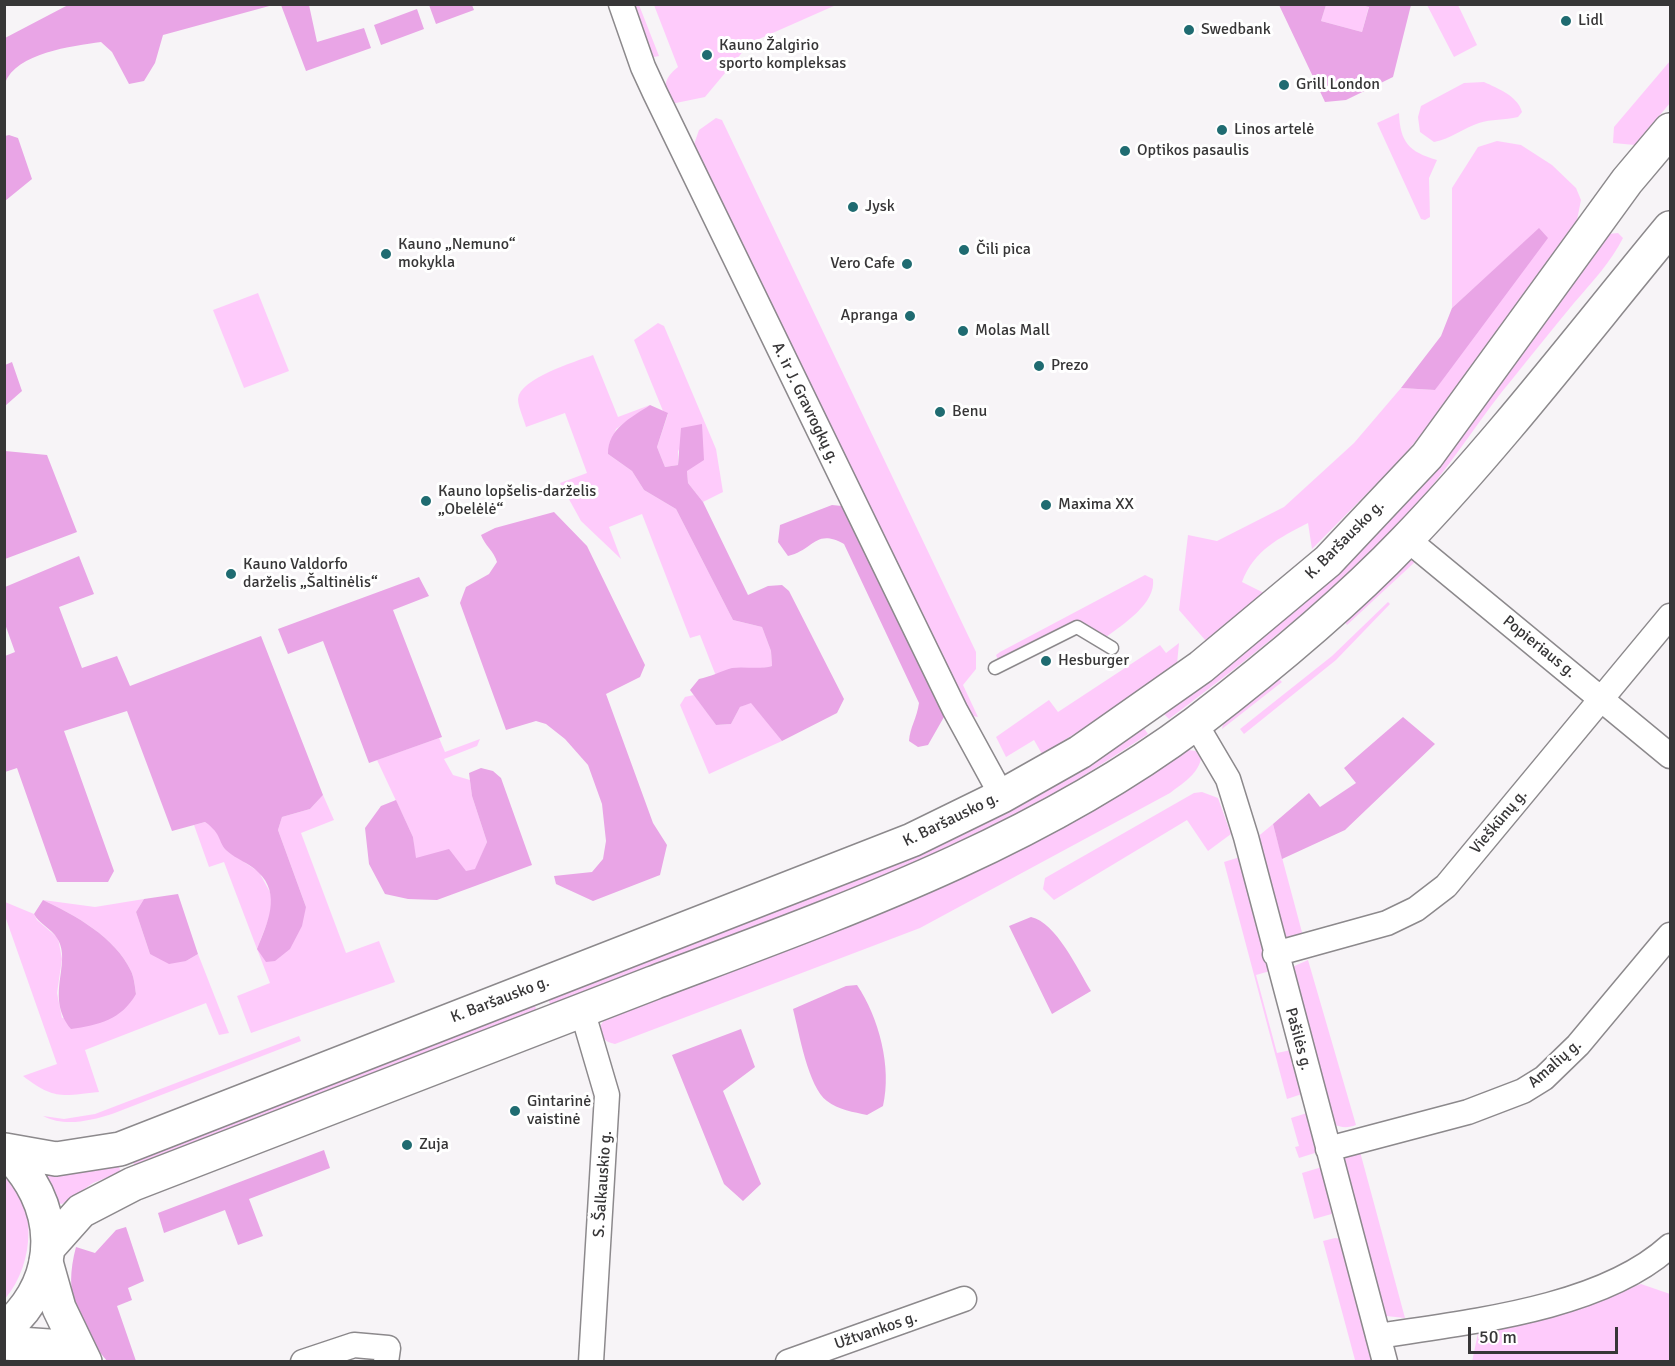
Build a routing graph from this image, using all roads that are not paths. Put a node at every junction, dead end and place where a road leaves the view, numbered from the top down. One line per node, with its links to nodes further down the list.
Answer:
1 (621, 4): 11 (street, A. ir J. Gravrogkų g.)
2 (1671, 130): 11 (main road, K. Baršausko g.)
3 (1671, 228): 4 (main road)
4 (1407, 539): 8 (street, Popieriaus g.); 9 (main road)
5 (1671, 616): 8 (street, Vieškūnų g.)
6 (1112, 648): 7 (lane)
7 (995, 668)
8 (1602, 698): 10 (street, Popieriaus g.); 13 (street, Vieškūnų g.)
9 (1195, 723): 13 (street, Pašilės g.); 14 (main road)
10 (1671, 756)
11 (1002, 796): 16 (main road, K. Baršausko g.)
12 (1671, 935): 15 (street, Amalių g.)
13 (1275, 954): 15 (street, Pašilės g.)
14 (582, 1010): 18 (main road); 26 (street, S. Šalkauskio g.)
15 (1328, 1149): 21 (street, Pašilės g.)
16 (5, 1150): 18 (main road)
17 (1671, 1246): 21 (street)
18 (47, 1255): 20 (main road); 23 (main road)
19 (964, 1299): 27 (street, Užtvankos g.)
20 (4, 1330)
21 (1378, 1336): 28 (street, Pašilės g.)
22 (4, 1343): 23 (main road)
23 (83, 1358)
24 (303, 1362): 25 (street)
25 (386, 1362)
26 (591, 1362)
27 (788, 1362)
28 (1385, 1362)

